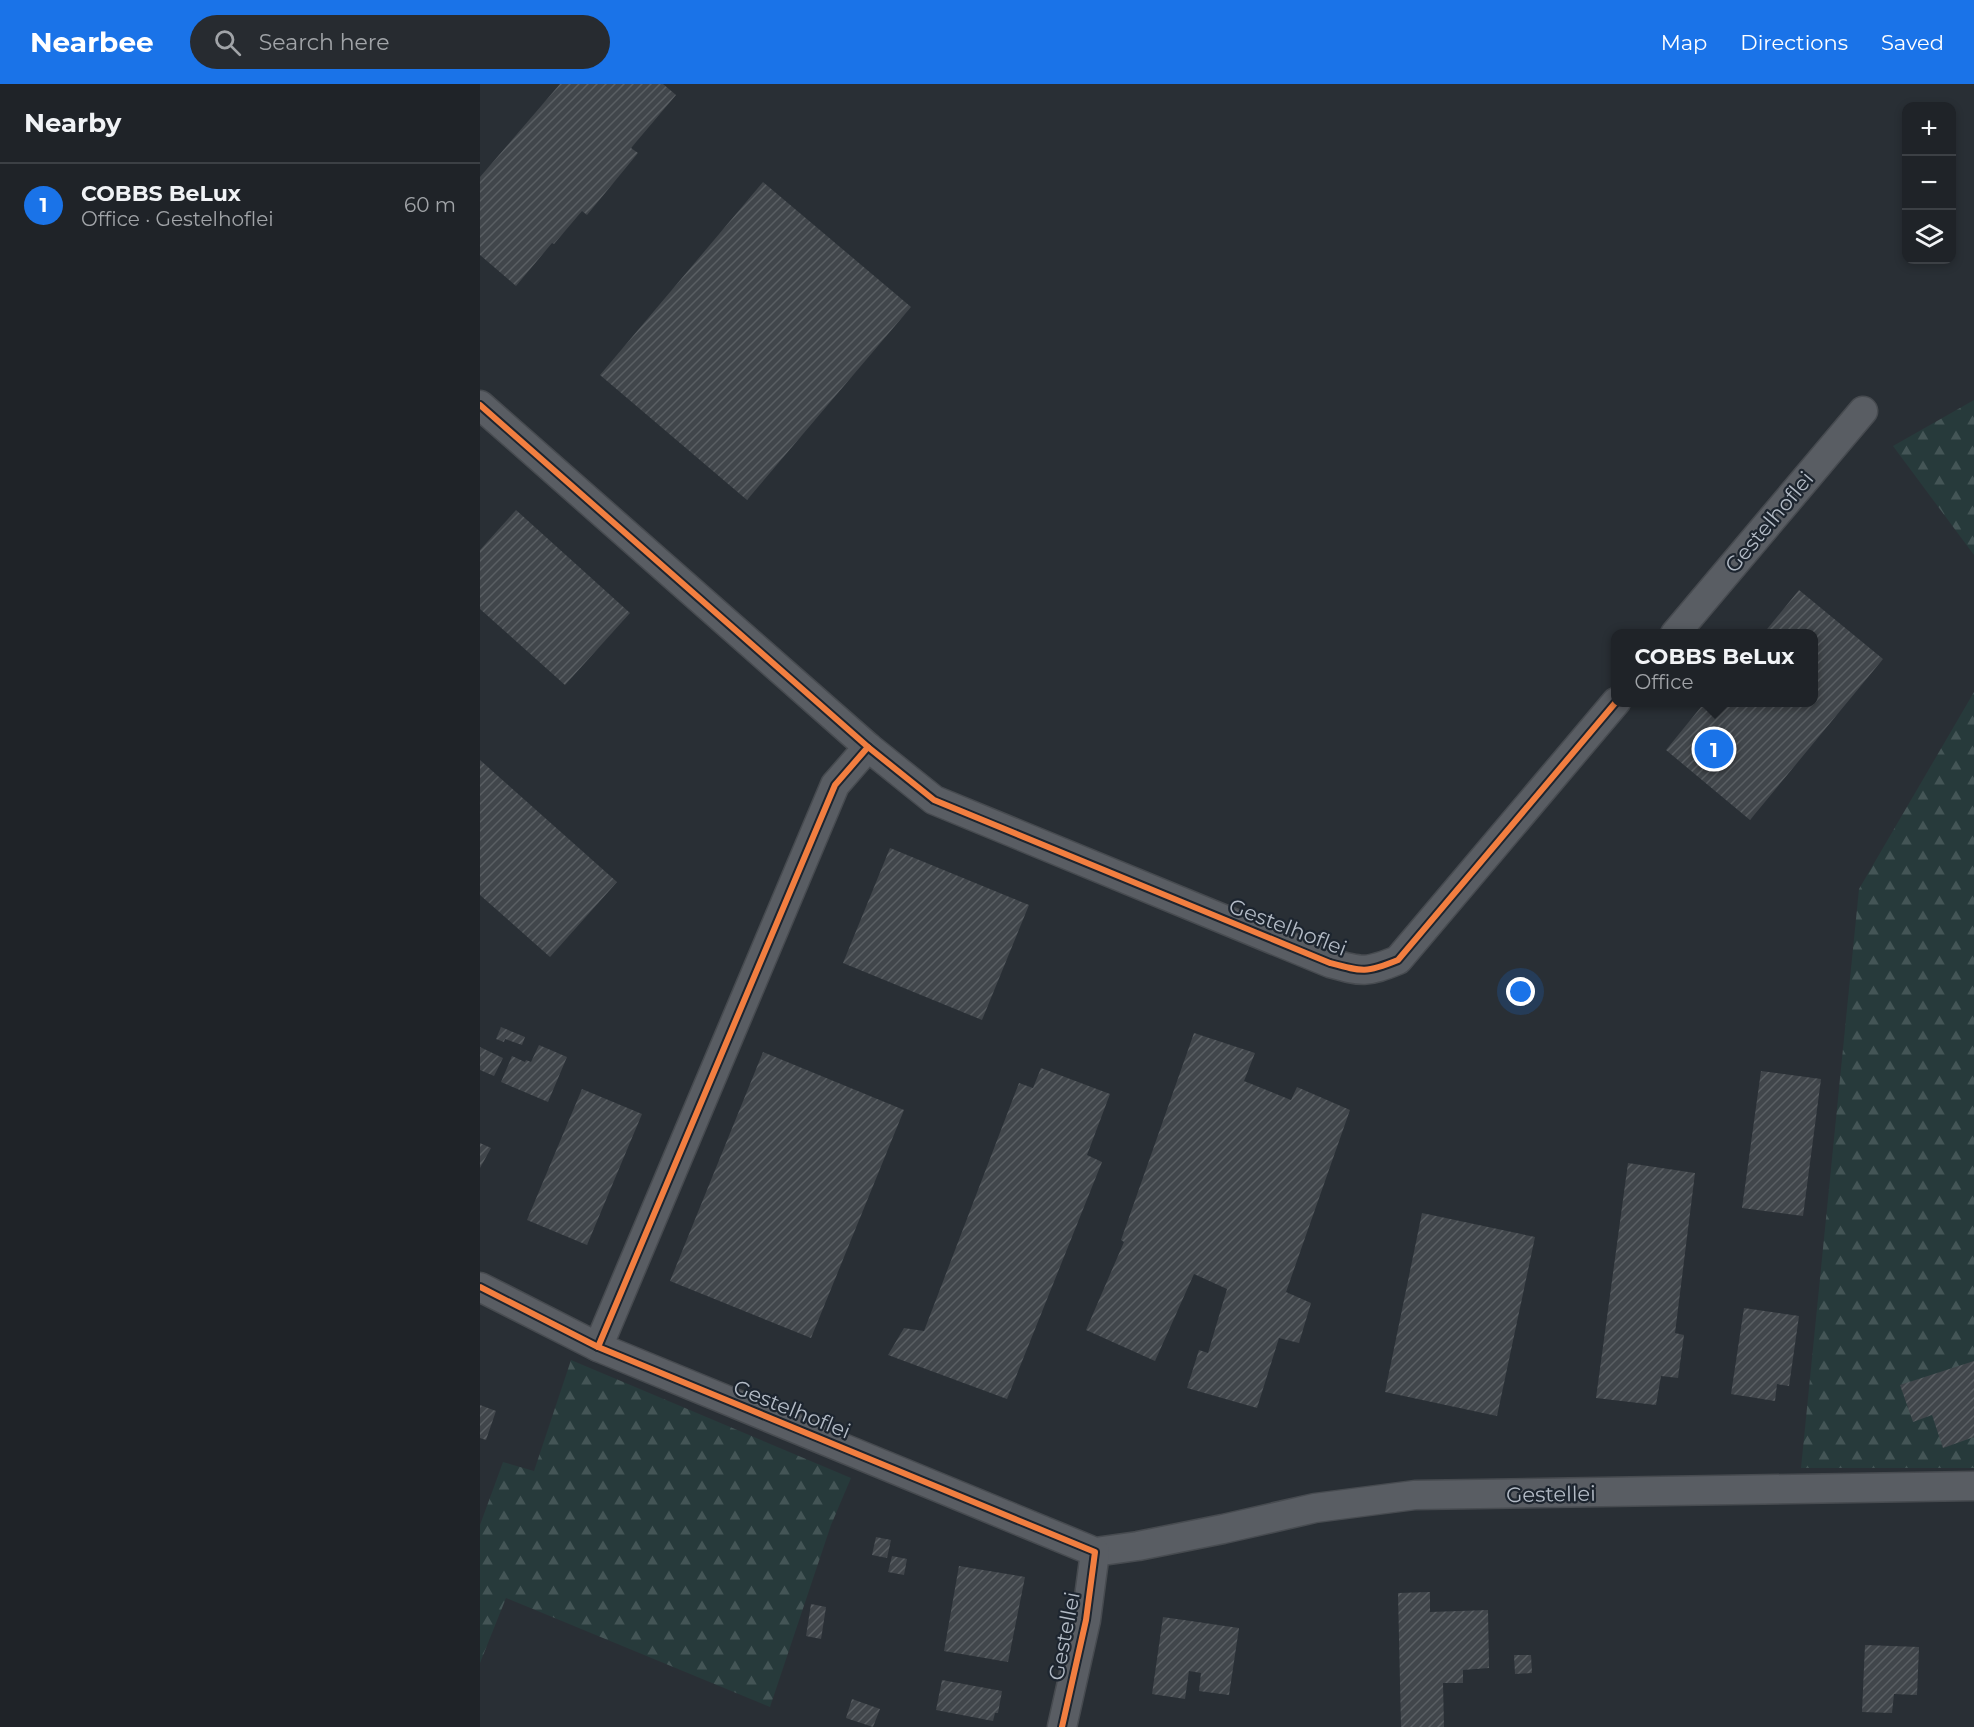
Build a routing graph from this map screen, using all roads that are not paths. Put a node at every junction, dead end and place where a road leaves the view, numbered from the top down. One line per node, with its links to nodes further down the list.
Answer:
1 (480, 405): 5 (street, Gestelhoflei)
2 (1863, 411): 3 (street, Gestelhoflei)
3 (1677, 629)
4 (1612, 707): 5 (street, Gestelhoflei)
5 (868, 747): 7 (street)
6 (480, 1287): 7 (street, Gestelhoflei)
7 (598, 1347): 9 (street, Gestelhoflei)
8 (1974, 1485): 9 (street, Gestellei)
9 (1095, 1552): 10 (street, Gestellei)
10 (1062, 1727)

